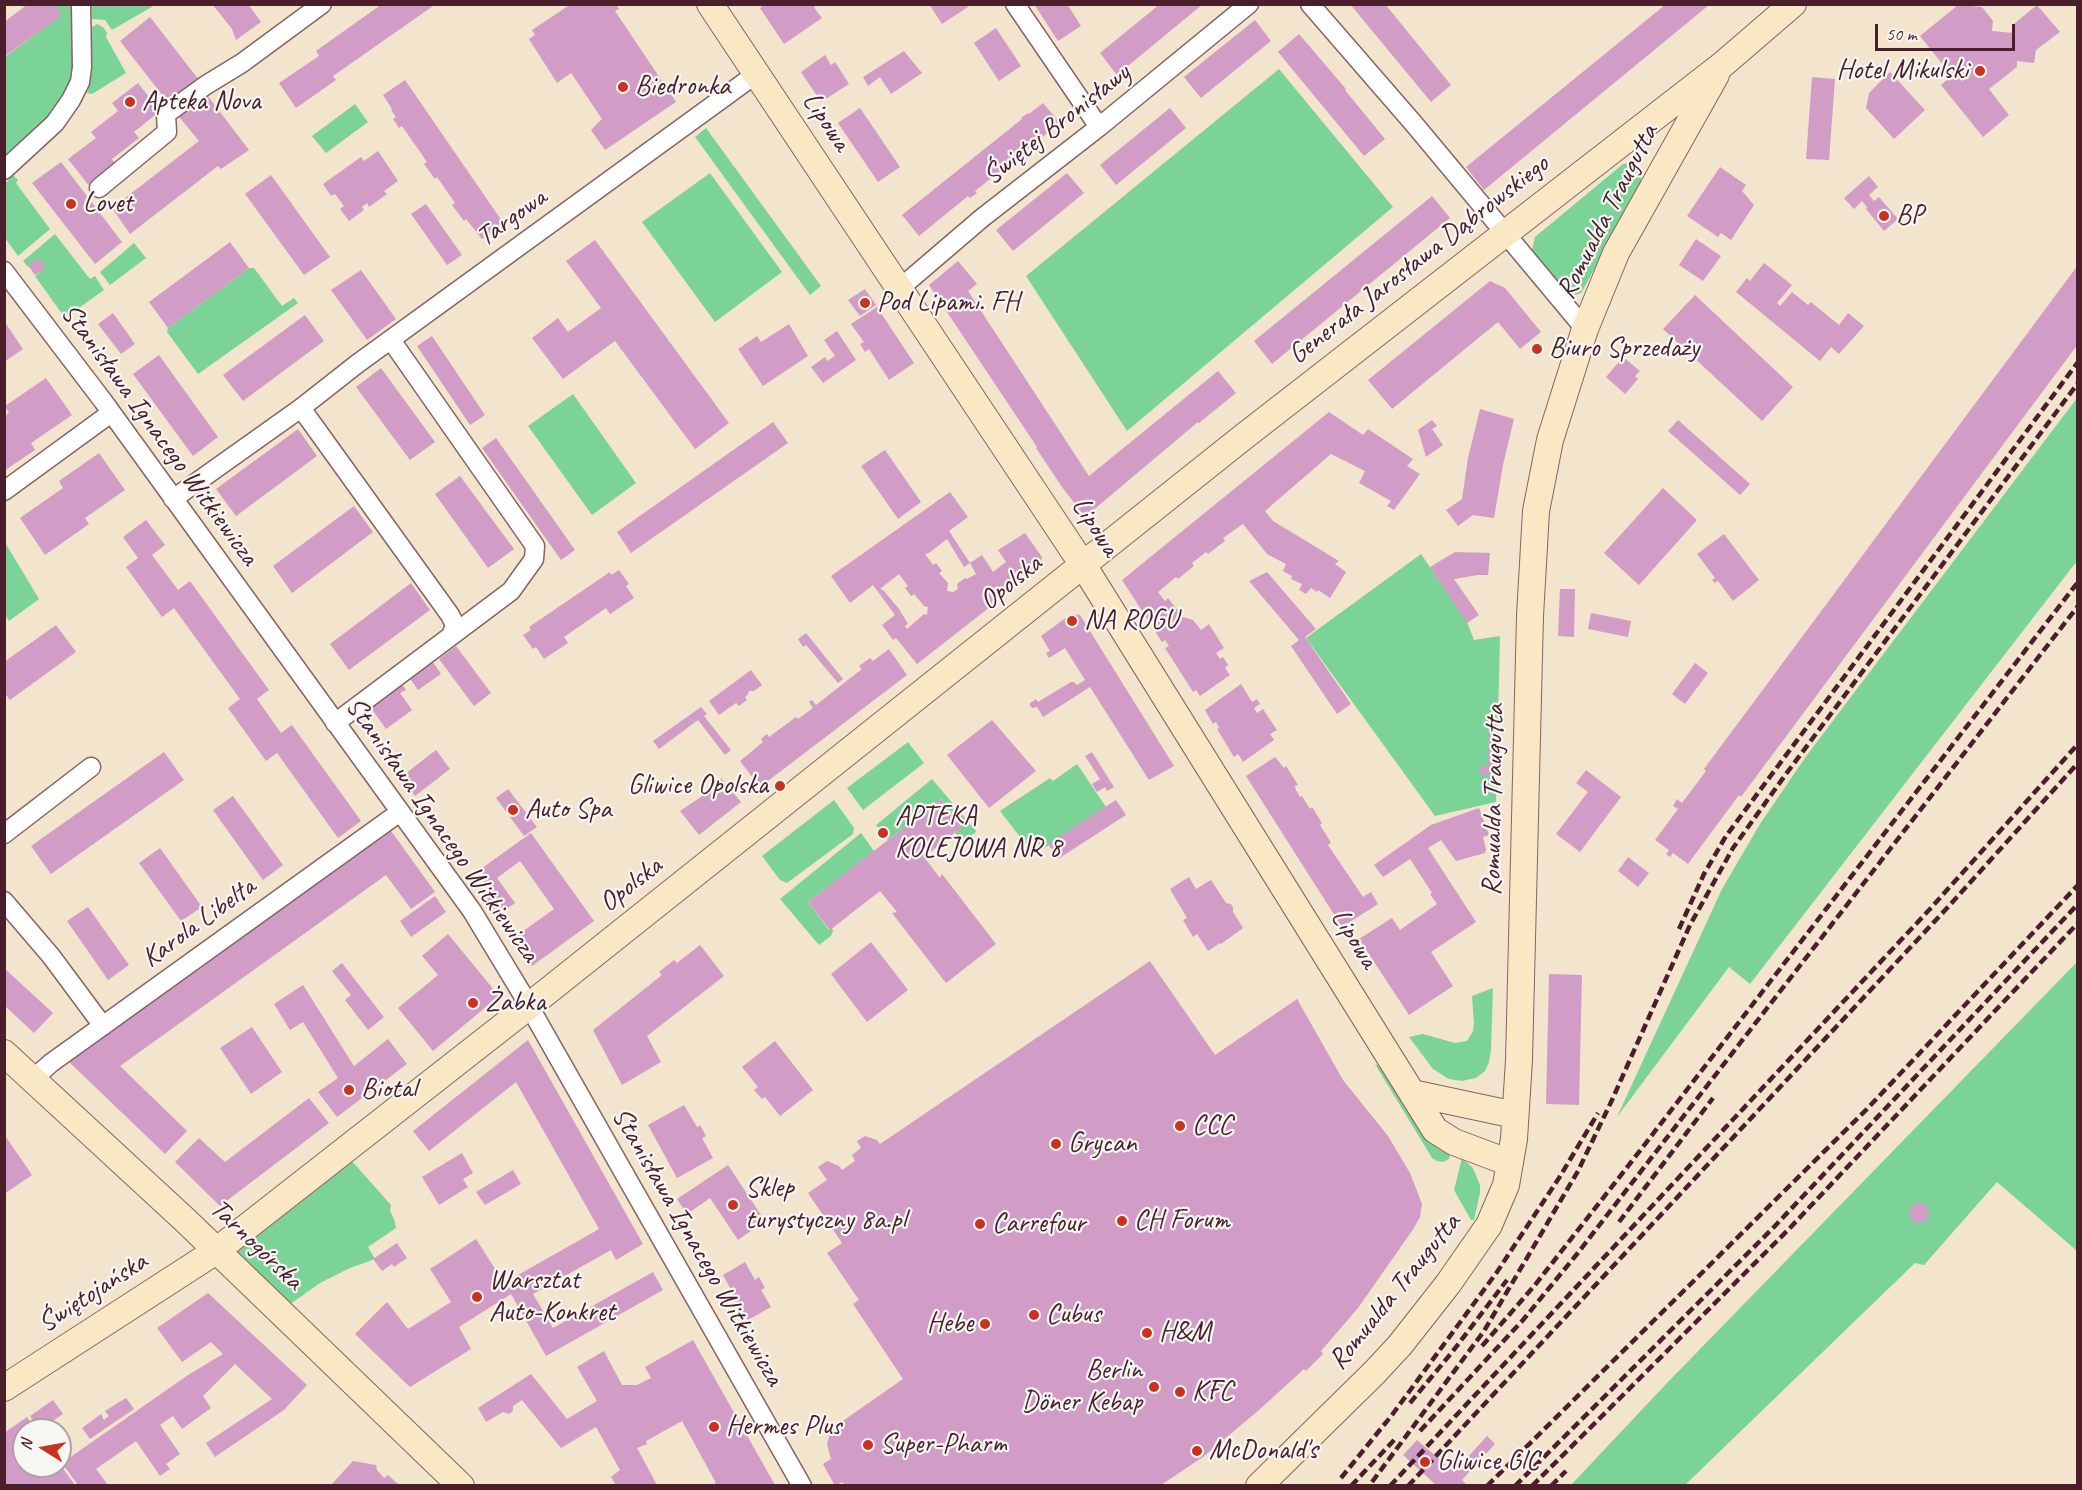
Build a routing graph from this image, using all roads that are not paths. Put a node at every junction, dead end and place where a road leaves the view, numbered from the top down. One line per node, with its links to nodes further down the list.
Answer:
1 (81, 4): 11 (street)
2 (322, 4): 12 (street)
3 (710, 4): 9 (street, Lipowa)
4 (1015, 4): 10 (street)
5 (1250, 4): 10 (street, Świętej Bronisławy)
6 (1310, 4): 13 (street)
7 (1793, 4): 8 (street, Generała Jarosława Dąbrowskiego)
8 (1722, 65): 13 (street, Generała Jarosława Dąbrowskiego); 16 (street, Romualda Traugutta)
9 (756, 74): 15 (street, Lipowa); 17 (street, Targowa)
10 (1099, 127): 15 (street, Świętej Bronisławy)
11 (4, 170)
12 (99, 188)
13 (1504, 233): 16 (street); 22 (street, Generała Jarosława Dąbrowskiego)
14 (6, 276): 19 (street, Stanisława Ignacego Witkiewicza)
15 (899, 289): 22 (street, Lipowa)
16 (1585, 329): 34 (street, Romualda Traugutta)
17 (391, 340): 18 (street, Targowa); 23 (street)
18 (301, 408): 21 (street, Targowa); 23 (street)
19 (111, 413): 20 (street); 21 (street, Stanisława Ignacego Witkiewicza)
20 (4, 491)
21 (173, 499): 24 (street, Stanisława Ignacego Witkiewicza)
22 (1083, 565): 29 (street, Opolska); 33 (street, Lipowa)
23 (451, 636): 24 (street)
24 (335, 723): 26 (street, Stanisława Ignacego Witkiewicza)
25 (91, 767): 27 (street)
26 (399, 812): 29 (street, Stanisława Ignacego Witkiewicza); 30 (street, Karola Libelta)
27 (4, 834)
28 (4, 901): 30 (street)
29 (529, 1006): 36 (street, Opolska); 39 (street, Stanisława Ignacego Witkiewicza)
30 (103, 1026): 32 (street, Karola Libelta)
31 (4, 1053): 32 (street, Tarnogórska)
32 (33, 1079): 36 (street, Tarnogórska)
33 (1412, 1093): 34 (street); 35 (street, Lipowa)
34 (1515, 1115): 35 (street, Romualda Traugutta)
35 (1510, 1163): 40 (street, Romualda Traugutta)
36 (216, 1251): 37 (street, Świętojańska); 38 (street, Tarnogórska)
37 (4, 1388)
38 (461, 1485)
39 (802, 1485)
40 (1259, 1485)

